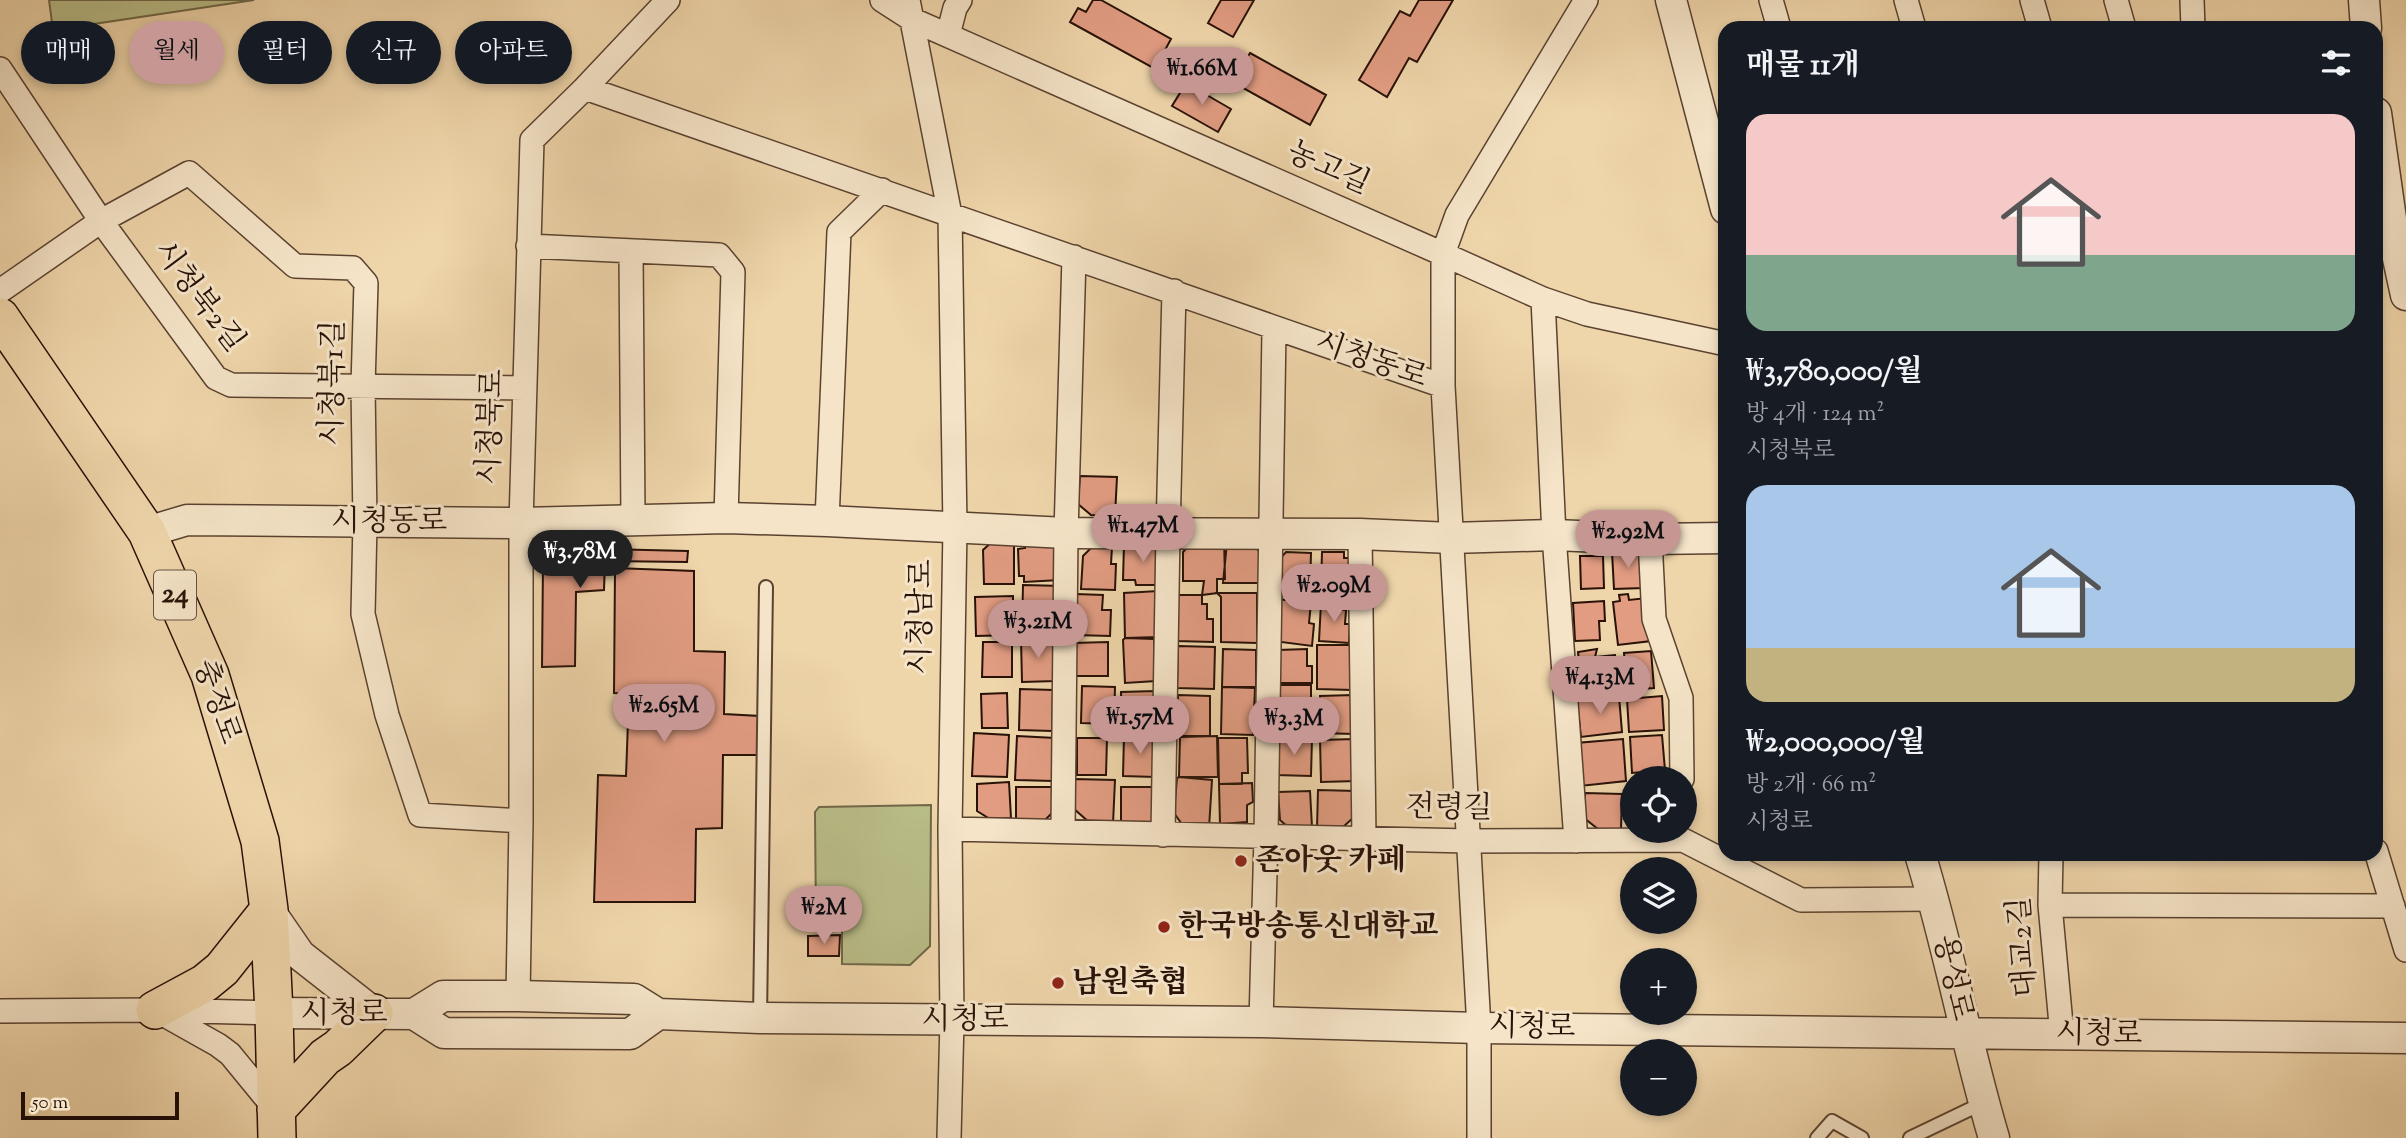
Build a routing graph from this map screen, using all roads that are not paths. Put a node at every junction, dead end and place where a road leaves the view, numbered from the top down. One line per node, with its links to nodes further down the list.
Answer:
1 (668, 0): 21 (street, 시청북로)
2 (882, 0): 12 (street, 농고길)
3 (960, 0): 19 (street)
4 (1586, 0): 29 (street)
5 (1671, 0): 23 (street)
6 (1771, 0): 13 (street)
7 (1906, 0): 14 (street)
8 (2032, 0): 15 (street)
9 (2116, 0): 16 (street)
10 (2192, 0): 17 (street)
11 (2364, 0): 18 (street)
12 (910, 10): 19 (street, 농고길); 25 (street, 시청남로)
13 (1777, 21)
14 (1912, 21)
15 (2038, 21)
16 (2122, 21)
17 (2193, 21)
18 (2365, 21)
19 (948, 35): 29 (street, 농고길)
20 (0, 69): 26 (street, 시청북2길)
21 (585, 88): 24 (street); 27 (street, 시청북로)
22 (2383, 162): 33 (street)
23 (1718, 172)
24 (882, 190): 25 (street); 43 (street)
25 (950, 215): 30 (street, 시청동로); 46 (street, 시청남로)
26 (101, 221): 31 (street, 시청북1길); 38 (street, 시청북2길); 38 (street, 시청북1길)
27 (528, 246): 28 (street); 40 (street, 시청북로)
28 (631, 251): 41 (street); 42 (street)
29 (1443, 254): 34 (street, 농고길); 39 (street)
30 (1074, 257): 32 (street, 시청동로); 49 (street)
31 (0, 291)
32 (1174, 291): 36 (street, 시청동로); 48 (street)
33 (2406, 295)
34 (1543, 299): 37 (street, 농고길); 52 (street)
35 (0, 317): 47 (main road, 충정로 / 24)
36 (1274, 329): 39 (street, 시청동로); 50 (street, 시청동로)
37 (1718, 342)
38 (363, 386): 40 (street, 시청북2길); 44 (street, 시청북1길)
39 (1443, 386): 53 (street, 시청동로)
40 (525, 388): 45 (street, 시청북로)
41 (726, 518): 42 (street, 시청동로); 43 (street, 시청동로)
42 (633, 520): 45 (street, 시청동로)
43 (827, 521): 46 (street, 시청동로)
44 (365, 522): 45 (street, 시청동로); 47 (street, 시청동로); 58 (street, 시청북1길)
45 (521, 523): 58 (street, 시청북로)
46 (955, 527): 49 (street, 시청동로); 59 (street, 시청남로)
47 (147, 532): 76 (main road, 충정로 / 24)
48 (1168, 532): 49 (street, 시청동로); 50 (street, 시청동로); 61 (street)
49 (1066, 533): 60 (street)
50 (1272, 533): 51 (street, 시청동로); 62 (street, 시청동로)
51 (1360, 534): 53 (street, 시청동로); 63 (street)
52 (1554, 536): 53 (street, 시청동로); 55 (street, 시청동로); 66 (street)
53 (1451, 538): 65 (street, 시청동로)
54 (1718, 538): 55 (street, 시청동로)
55 (1650, 539): 57 (street)
56 (766, 587): 85 (lane)
57 (1682, 766)
58 (522, 821): 78 (street, 시청북로)
59 (950, 829): 60 (street, 전령길); 86 (street, 시청남로)
60 (1063, 831): 61 (street, 전령길)
61 (1163, 835): 62 (street, 전령길)
62 (1266, 836): 63 (street, 전령길); 87 (street, 시청동로)
63 (1364, 838): 65 (street, 전령길)
64 (1620, 839): 66 (street, 전령길)
65 (1469, 841): 66 (street, 전령길); 88 (street, 시청동로)
66 (1576, 841)
67 (1696, 843): 68 (street, 전령길)
68 (1718, 855)
69 (1729, 861): 73 (street, 전령길)
70 (1922, 861): 73 (street, 용성로)
71 (2051, 861): 74 (street, 대교2길)
72 (2379, 861): 75 (street)
73 (1934, 899): 89 (street, 용성로)
74 (2050, 905): 75 (street); 90 (street, 대교2길)
75 (2393, 906): 77 (street)
76 (269, 910): 79 (main road); 81 (main road, 충정로 / 24); 82 (street)
77 (2406, 950)
78 (518, 996): 83 (street, 시청로); 84 (street, 시청로)
79 (155, 1010): 80 (street); 81 (street); 93 (street)
80 (0, 1011)
81 (274, 1013): 82 (street, 시청로); 93 (main road, 충정로 / 24)
82 (374, 1013): 83 (street, 시청로); 93 (main road)
83 (414, 1014): 84 (street, 시청로)
84 (659, 1014): 85 (street, 시청로)
85 (760, 1018): 86 (street, 시청로)
86 (952, 1020): 87 (street, 시청로); 94 (street, 시청남로)
87 (1261, 1022): 88 (street, 시청로)
88 (1479, 1028): 89 (street, 시청로); 95 (street, 시청동로)
89 (1965, 1032): 90 (street, 시청로); 92 (street, 용성로)
90 (2062, 1035): 91 (street, 시청로)
91 (2406, 1038)
92 (1983, 1103): 98 (lane); 99 (street, 용성로)
93 (276, 1124)
94 (949, 1138)
95 (1479, 1138)
96 (1817, 1138): 97 (lane)
97 (1862, 1138)
98 (1910, 1138)
99 (1993, 1138)

